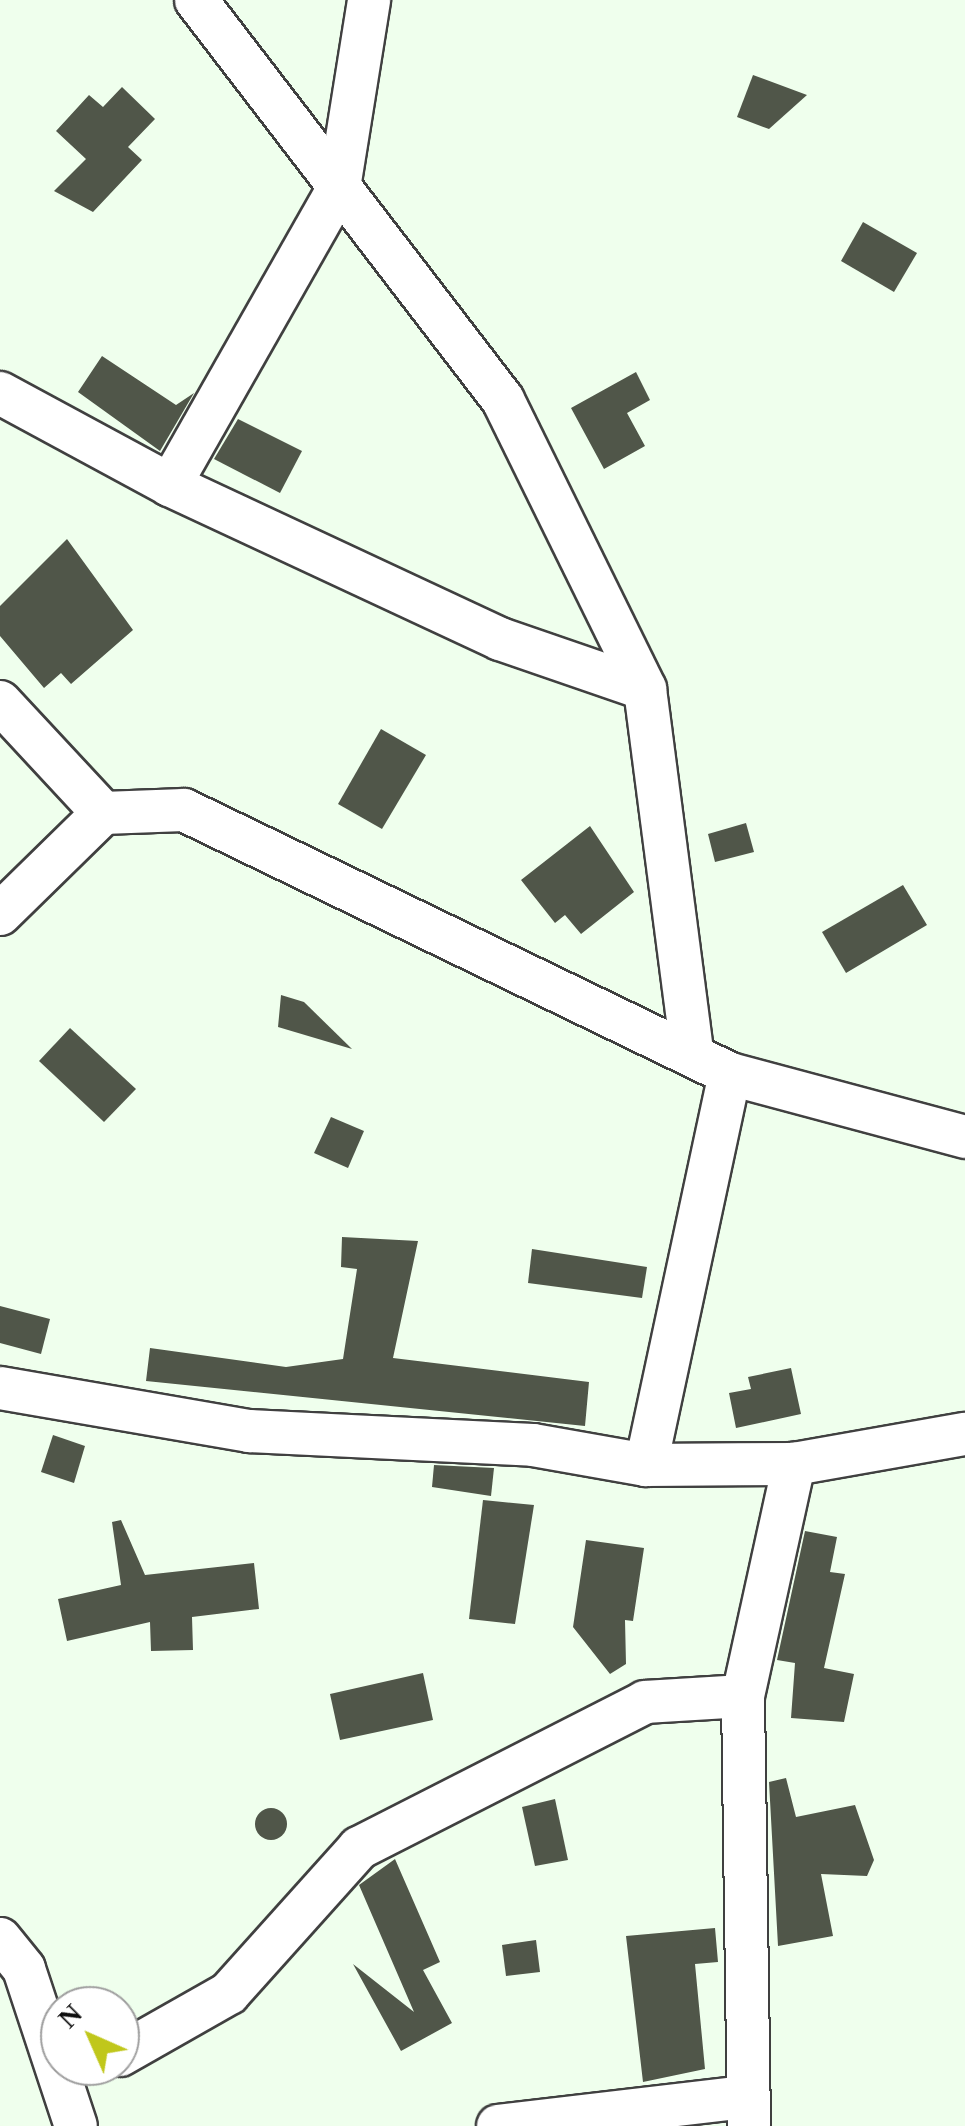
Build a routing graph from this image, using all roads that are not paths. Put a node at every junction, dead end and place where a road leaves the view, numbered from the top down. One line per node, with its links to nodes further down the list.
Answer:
1 (196, 0): 3 (street)
2 (369, 0): 3 (street)
3 (340, 188): 5 (street); 6 (street)
4 (0, 393): 5 (street)
5 (170, 485): 6 (street)
6 (645, 689): 10 (street)
7 (0, 702): 8 (street)
8 (104, 813): 9 (street); 10 (street)
9 (0, 914)
10 (692, 1052): 11 (street)
11 (730, 1074): 12 (street); 16 (street)
12 (965, 1137)
13 (0, 1388): 16 (street)
14 (965, 1434): 15 (street)
15 (794, 1464): 16 (street); 17 (street)
16 (646, 1466)
17 (743, 1696): 20 (street); 22 (street)
18 (0, 1939): 19 (street)
19 (40, 1999)
20 (140, 2044)
21 (79, 2086): 23 (street)
22 (747, 2111): 24 (street)
23 (76, 2126)
24 (498, 2126)

